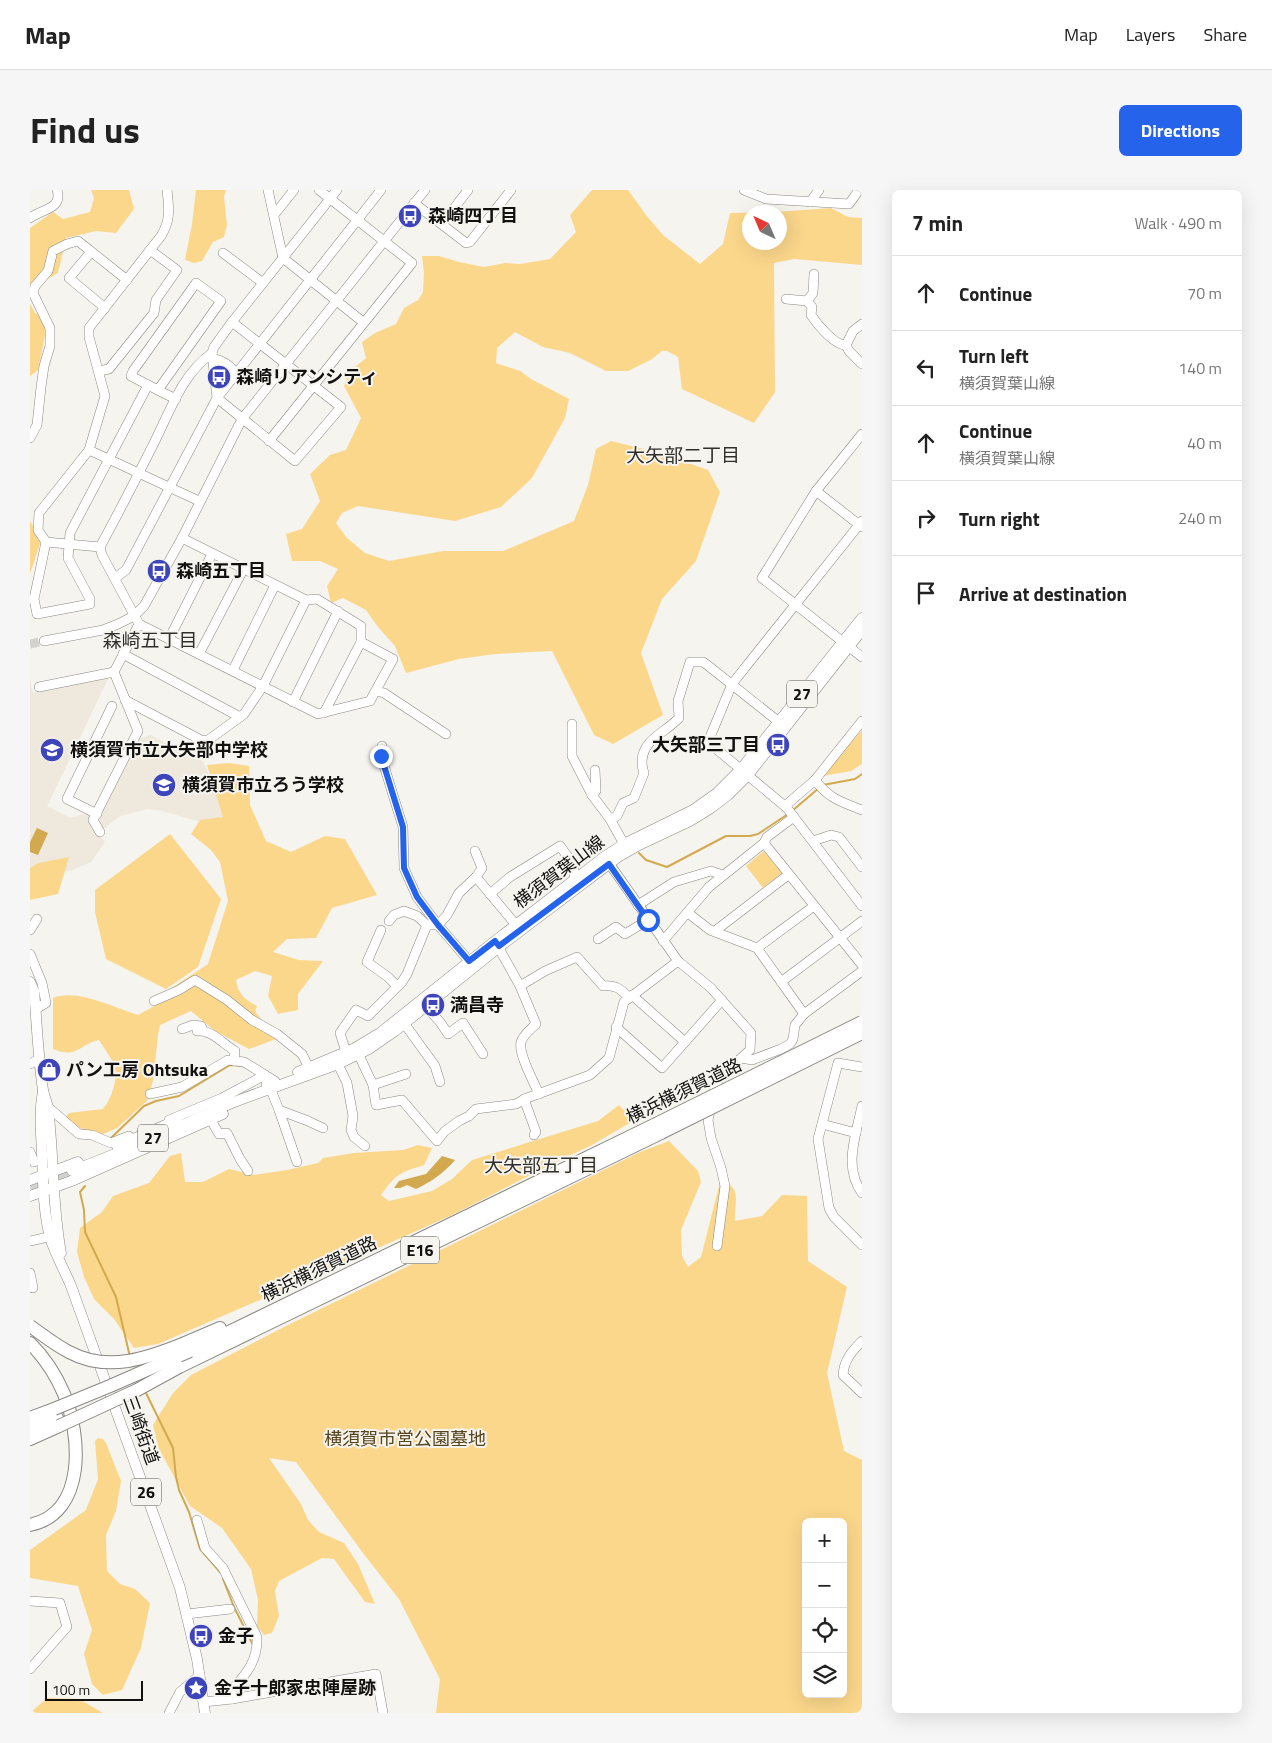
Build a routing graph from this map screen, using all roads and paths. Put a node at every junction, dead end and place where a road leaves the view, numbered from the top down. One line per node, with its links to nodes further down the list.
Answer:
1 (57, 190): 20 (street)
2 (166, 190): 24 (street)
3 (268, 190): 19 (street)
4 (294, 190): 19 (street)
5 (319, 190): 16 (street)
6 (337, 190): 16 (street)
7 (381, 190): 21 (street)
8 (425, 190): 18 (street)
9 (468, 190): 22 (street)
10 (511, 190): 22 (street)
11 (744, 190): 15 (street)
12 (773, 190): 15 (street)
13 (819, 190): 17 (street)
14 (860, 190): 17 (street)
15 (766, 198): 17 (street)
16 (330, 199): 21 (street); 27 (street)
17 (810, 202)
18 (414, 203): 22 (street); 23 (street)
19 (274, 215): 27 (street)
20 (30, 218)
21 (358, 220): 23 (street); 30 (street)
22 (442, 224)
23 (384, 241): 33 (street); 37 (street)
24 (150, 250): 29 (street); 44 (street)
25 (91, 252): 29 (street); 35 (street); 53 (street)
26 (223, 253): 31 (street)
27 (283, 258): 30 (street); 31 (street)
28 (814, 274): 34 (street)
29 (127, 280): 35 (street)
30 (310, 280): 33 (street); 39 (street)
31 (263, 283): 36 (street)
32 (786, 299): 34 (street)
33 (336, 300): 37 (street); 42 (street)
34 (807, 301): 40 (street)
35 (104, 308): 44 (street)
36 (232, 322): 39 (street); 41 (street)
37 (363, 322): 47 (street)
38 (862, 324): 40 (street)
39 (259, 344): 42 (street); 45 (street)
40 (846, 345): 43 (street)
41 (212, 356): 45 (street); 49 (street); 50 (street)
42 (286, 364): 47 (street); 51 (street)
43 (862, 364)
44 (98, 371): 55 (street)
45 (235, 374): 49 (street)
46 (148, 385): 48 (street); 48 (street); 56 (street)
47 (313, 385): 54 (street); 54 (street)
48 (158, 390): 50 (street)
49 (217, 398): 51 (street); 58 (street)
50 (176, 399): 57 (street)
51 (242, 419): 54 (street); 60 (street)
52 (862, 434): 59 (street)
53 (30, 438)
54 (269, 441)
55 (89, 450): 56 (street); 63 (street)
56 (109, 460): 57 (street); 64 (street)
57 (138, 473): 58 (street); 65 (street)
58 (170, 487): 60 (street); 68 (street)
59 (816, 492): 61 (street); 71 (street)
60 (199, 501): 62 (street)
61 (861, 524): 71 (street)
62 (182, 538): 66 (street); 74 (street)
63 (46, 542): 64 (street); 64 (street)
64 (68, 545): 65 (street)
65 (100, 547): 68 (street)
66 (212, 554): 67 (street); 76 (street)
67 (243, 570): 69 (street); 81 (street)
68 (114, 578): 74 (street)
69 (275, 585): 70 (street); 83 (street)
70 (306, 600): 72 (street); 86 (street)
71 (796, 604): 79 (street); 85 (street)
72 (338, 611): 78 (street); 90 (street)
73 (862, 618): 79 (main road, 横須賀葉山線 / 27)
74 (136, 620): 76 (street); 77 (street); 80 (street)
75 (862, 630): 79 (main road, 横須賀葉山線 / 27)
76 (169, 639): 81 (street)
77 (44, 641)
78 (361, 642): 88 (street); 92 (street)
79 (846, 644): 82 (street); 95 (main road, 横須賀葉山線 / 27); 100 (main road, 横須賀葉山線 / 27)
80 (123, 654): 84 (street); 93 (street)
81 (199, 654): 83 (street)
82 (862, 657)
83 (233, 670): 86 (street)
84 (114, 672): 87 (street); 89 (street)
85 (732, 684): 95 (street); 100 (street); 106 (street)
86 (263, 686): 90 (street); 93 (street)
87 (39, 687)
88 (376, 691): 92 (street); 97 (street)
89 (124, 700): 93 (street); 105 (street)
90 (293, 702): 92 (street)
91 (112, 706): 105 (street)
92 (324, 713)
93 (240, 717)
94 (862, 721): 101 (street)
95 (780, 722): 100 (main road, 横須賀葉山線 / 27)
96 (572, 724): 102 (street)
97 (446, 734)
98 (382, 746): 128 (street)
99 (595, 770): 102 (street)
100 (744, 772): 104 (street); 110 (main road, 横須賀葉山線 / 27); 112 (main road, 横須賀葉山線 / 27)
101 (818, 784): 103 (street); 104 (street)
102 (592, 795): 106 (street)
103 (862, 810)
104 (790, 811): 108 (street); 109 (street)
105 (96, 814): 107 (street)
106 (610, 819): 110 (street)
107 (100, 832)
108 (813, 841): 113 (street); 121 (street)
109 (764, 843): 114 (street); 115 (street)
110 (624, 844): 112 (main road, 横須賀葉山線 / 27)
111 (475, 851): 116 (street)
112 (607, 860): 117 (main road, 横須賀葉山線 / 27); 119 (street); 136 (main road, 横須賀葉山線 / 27)
113 (862, 867)
114 (723, 875): 119 (street); 122 (street)
115 (788, 875): 120 (street); 132 (street)
116 (476, 877): 118 (street); 128 (street)
117 (575, 879): 118 (street); 129 (main road, 横須賀葉山線 / 27)
118 (490, 894): 129 (street)
119 (638, 905): 124 (street)
120 (814, 906): 134 (street); 137 (street)
121 (862, 906)
122 (688, 913): 132 (street); 135 (street)
123 (37, 919): 130 (street)
124 (648, 920): 133 (street); 135 (street)
125 (389, 921): 127 (street)
126 (862, 921): 134 (street)
127 (427, 925): 128 (street); 145 (street)
128 (438, 925): 139 (street)
129 (516, 925): 136 (main road, 横須賀葉山線 / 27)
130 (30, 930)
131 (381, 930): 145 (street)
132 (715, 931): 137 (street)
133 (598, 938)
134 (839, 938): 141 (street); 144 (street)
135 (663, 941): 140 (street)
136 (497, 944): 139 (main road, 横須賀葉山線 / 27); 146 (street); 151 (main road, 横須賀葉山線 / 27)
137 (757, 948): 144 (street)
138 (30, 954): 152 (street)
139 (469, 961): 151 (main road, 横須賀葉山線 / 27)
140 (678, 961): 148 (street); 149 (street)
141 (862, 965)
142 (862, 971): 153 (street)
143 (30, 982): 152 (main road, 三崎街道 / 26)
144 (781, 982): 153 (street)
145 (397, 986): 160 (street)
146 (520, 986): 148 (street); 174 (street)
147 (30, 996): 152 (main road, 三崎街道 / 26)
148 (630, 996): 156 (street); 159 (street)
149 (722, 1000): 159 (street); 162 (street)
150 (154, 1001): 167 (street)
151 (423, 1004): 154 (main road, 横須賀葉山線 / 27); 161 (street)
152 (36, 1009): 165 (main road, 三崎街道 / 26)
153 (804, 1014): 162 (street)
154 (402, 1021): 160 (main road, 横須賀葉山線 / 27); 169 (street)
155 (862, 1022): 182 (highway, 横浜横須賀道路 / E16, bridge)
156 (616, 1027): 159 (street); 174 (street)
157 (182, 1030): 164 (street)
158 (862, 1033): 182 (highway, 横浜横須賀道路 / E16, bridge)
159 (685, 1042)
160 (353, 1051): 163 (main road, 横須賀葉山線 / 27); 171 (street)
161 (483, 1054)
162 (742, 1058): 199 (street)
163 (336, 1060): 167 (main road, 横須賀葉山線 / 27); 170 (main road, 横須賀葉山線 / 27); 185 (street)
164 (234, 1061): 170 (street); 173 (street)
165 (35, 1062): 172 (main road, 三崎街道 / 26)
166 (862, 1067): 180 (street)
167 (309, 1068): 170 (main road, 横須賀葉山線 / 27)
168 (406, 1074): 171 (street)
169 (440, 1082)
170 (269, 1083): 177 (street); 178 (street); 179 (main road); 189 (main road, 横須賀葉山線 / 27); 191 (main road)
171 (373, 1085): 175 (street)
172 (43, 1092): 177 (main road, 三崎街道 / 26); 191 (main road, 三崎街道 / 26)
173 (150, 1094)
174 (539, 1094): 175 (street)
175 (524, 1099): 184 (street)
176 (862, 1106): 183 (street)
177 (48, 1107): 191 (main road, 三崎街道 / 26)
178 (279, 1110): 181 (street); 188 (street)
179 (211, 1120): 190 (street); 193 (main road)
180 (822, 1124): 183 (street); 198 (street)
181 (323, 1128)
182 (659, 1128): 205 (highway, 横浜横須賀道路 / E16); 209 (highway, 横浜横須賀道路 / E16, bridge)
183 (856, 1133): 194 (street)
184 (534, 1135)
185 (365, 1146)
186 (30, 1152): 187 (street)
187 (34, 1162)
188 (297, 1162)
189 (72, 1171)
190 (248, 1171)
191 (47, 1174): 192 (main road); 193 (main road, 三崎街道 / 26)
192 (30, 1180)
193 (49, 1189): 195 (main road); 196 (main road, 三崎街道 / 26)
194 (862, 1193)
195 (30, 1196)
196 (54, 1236): 197 (street); 217 (main road, 三崎街道 / 26)
197 (30, 1241)
198 (862, 1245)
199 (717, 1246)
200 (30, 1273): 201 (street)
201 (33, 1288)
202 (30, 1326): 205 (highway, bridge)
203 (862, 1341): 207 (street)
204 (30, 1343): 214 (highway)
205 (188, 1347): 209 (highway, 横浜横須賀道路 / E16, bridge)
206 (30, 1352): 212 (highway)
207 (862, 1393)
208 (30, 1418): 209 (highway, 横浜横須賀道路 / E16)
209 (57, 1418): 210 (highway, 横浜横須賀道路 / E16); 211 (highway)
210 (30, 1428)
211 (30, 1439)
212 (30, 1518)
213 (197, 1520): 220 (street)
214 (30, 1525)
215 (30, 1600): 218 (street)
216 (230, 1609): 217 (street)
217 (187, 1614): 219 (main road, 三崎街道 / 26)
218 (30, 1669)
219 (200, 1675): 221 (main road, 三崎街道 / 26); 222 (street)
220 (232, 1699): 221 (street); 223 (street)
221 (205, 1708)
222 (169, 1713)
223 (383, 1713)

